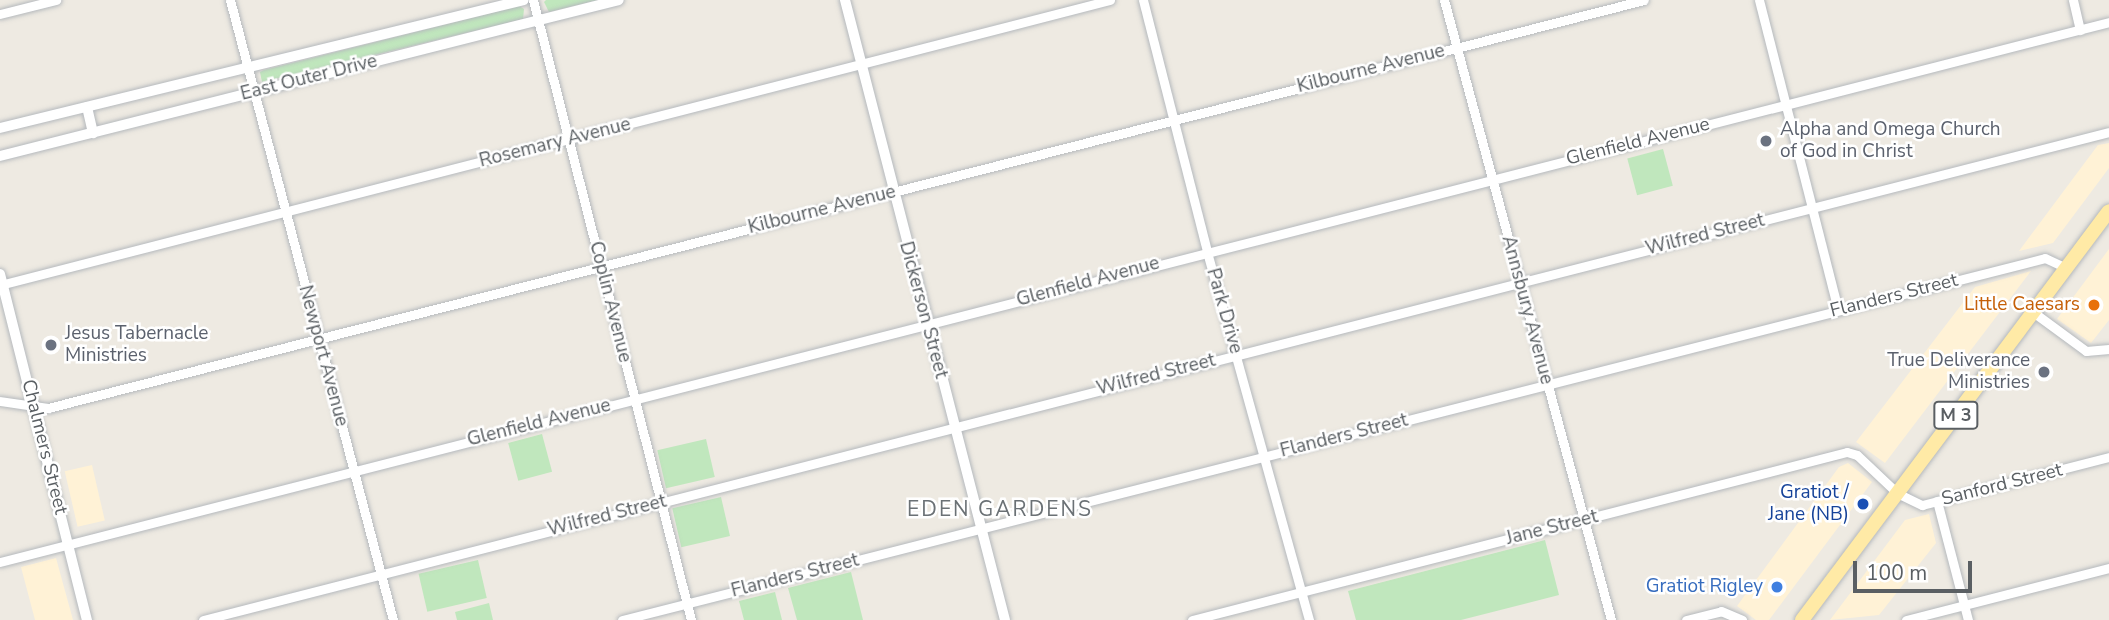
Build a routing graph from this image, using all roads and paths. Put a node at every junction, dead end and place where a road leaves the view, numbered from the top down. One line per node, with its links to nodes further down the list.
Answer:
1 (56, 0): 13 (street)
2 (230, 0): 19 (street, Newport Avenue)
3 (524, 0): 19 (street, East Outer Drive)
4 (533, 0): 14 (street, Coplin Avenue)
5 (619, 0): 14 (street, East Outer Drive)
6 (845, 0): 18 (street, Dickerson Street)
7 (1110, 0): 18 (street, Rosemary Avenue)
8 (1143, 0): 23 (street, Park Drive)
9 (1444, 0): 17 (street, Annsbury Avenue)
10 (1644, 0): 17 (street, Kilbourne Avenue)
11 (1759, 0): 21 (street)
12 (2073, 0): 16 (street)
13 (0, 14)
14 (538, 20): 20 (street, East Outer Drive); 27 (street, Coplin Avenue)
15 (2109, 22): 16 (street, Glenfield Avenue)
16 (2080, 30): 21 (street, Glenfield Avenue)
17 (1456, 48): 23 (street, Kilbourne Avenue); 29 (street, Annsbury Avenue)
18 (861, 66): 27 (street, Rosemary Avenue); 30 (street, Dickerson Street)
19 (248, 70): 20 (street, Newport Avenue); 22 (street, East Outer Drive)
20 (254, 92): 26 (street, East Outer Drive); 32 (street, Newport Avenue)
21 (1786, 104): 29 (street, Glenfield Avenue); 31 (street)
22 (87, 107): 24 (street, East Outer Drive); 26 (street)
23 (1174, 120): 30 (street, Kilbourne Avenue); 34 (street, Park Drive)
24 (0, 128)
25 (2109, 132): 31 (street, Wilfred Street)
26 (93, 133): 28 (street, East Outer Drive)
27 (568, 139): 32 (street, Rosemary Avenue); 35 (street, Coplin Avenue)
28 (0, 156)
29 (1492, 180): 34 (street, Glenfield Avenue); 38 (street, Annsbury Avenue)
30 (894, 191): 35 (street, Kilbourne Avenue); 41 (street, Dickerson Street)
31 (1812, 208): 38 (street, Wilfred Street); 39 (street)
32 (285, 211): 37 (street, Rosemary Avenue); 42 (street, Newport Avenue)
33 (2109, 211): 36 (main road, M 3)
34 (1207, 251): 41 (street, Glenfield Avenue); 44 (street, Park Drive)
35 (601, 267): 42 (street, Kilbourne Avenue); 46 (street, Coplin Avenue)
36 (2066, 268): 39 (street, Flanders Street); 40 (main road, M 3)
37 (1, 281): 48 (street, Chalmers Street)
38 (1520, 283): 44 (street, Wilfred Street); 45 (street, Annsbury Avenue)
39 (1838, 310): 45 (street, Flanders Street)
40 (2033, 312): 43 (street); 53 (main road, M 3)
41 (927, 324): 46 (street, Glenfield Avenue); 49 (street, Dickerson Street)
42 (319, 338): 48 (street, Kilbourne Avenue); 52 (street, Newport Avenue)
43 (2109, 349)
44 (1236, 354): 49 (street, Wilfred Street); 50 (street, Park Drive)
45 (1547, 384): 50 (street, Flanders Street); 56 (street, Annsbury Avenue)
46 (634, 399): 52 (street, Glenfield Avenue); 55 (street, Coplin Avenue)
47 (0, 401): 48 (street, Kilbourne Avenue)
48 (34, 410): 58 (street, Chalmers Street)
49 (954, 427): 55 (street, Wilfred Street); 57 (street, Dickerson Street)
50 (1264, 456): 57 (street, Flanders Street); 62 (street, Park Drive)
51 (2109, 457): 54 (street, Sanford Street)
52 (353, 471): 58 (street, Glenfield Avenue); 61 (street, Newport Avenue)
53 (1897, 492): 54 (street, Sanford Street); 56 (street, Jane Street); 76 (main road, M 3)
54 (1937, 501): 64 (street)
55 (660, 502): 61 (street, Wilfred Street); 63 (street, Coplin Avenue)
56 (1584, 520): 62 (street, Jane Street); 73 (street, Annsbury Avenue)
57 (981, 529): 63 (street, Flanders Street); 70 (street, Dickerson Street)
58 (68, 544): 59 (street, Glenfield Avenue); 65 (street, Chalmers Street)
59 (0, 562)
60 (2109, 568): 64 (street)
61 (380, 574): 66 (street, Wilfred Street); 67 (street, Newport Avenue)
62 (1301, 593): 71 (street, Jane Street); 72 (street, Park Drive)
63 (686, 603): 68 (street, Flanders Street); 69 (street, Coplin Avenue)
64 (1964, 605): 77 (street); 78 (street)
65 (88, 620)
66 (203, 620)
67 (393, 620)
68 (622, 620)
69 (691, 620)
70 (1005, 620)
71 (1192, 620)
72 (1309, 620)
73 (1611, 620)
74 (1686, 620): 75 (street)
75 (1742, 620)
76 (1802, 620)
77 (1906, 620)
78 (1968, 620)

